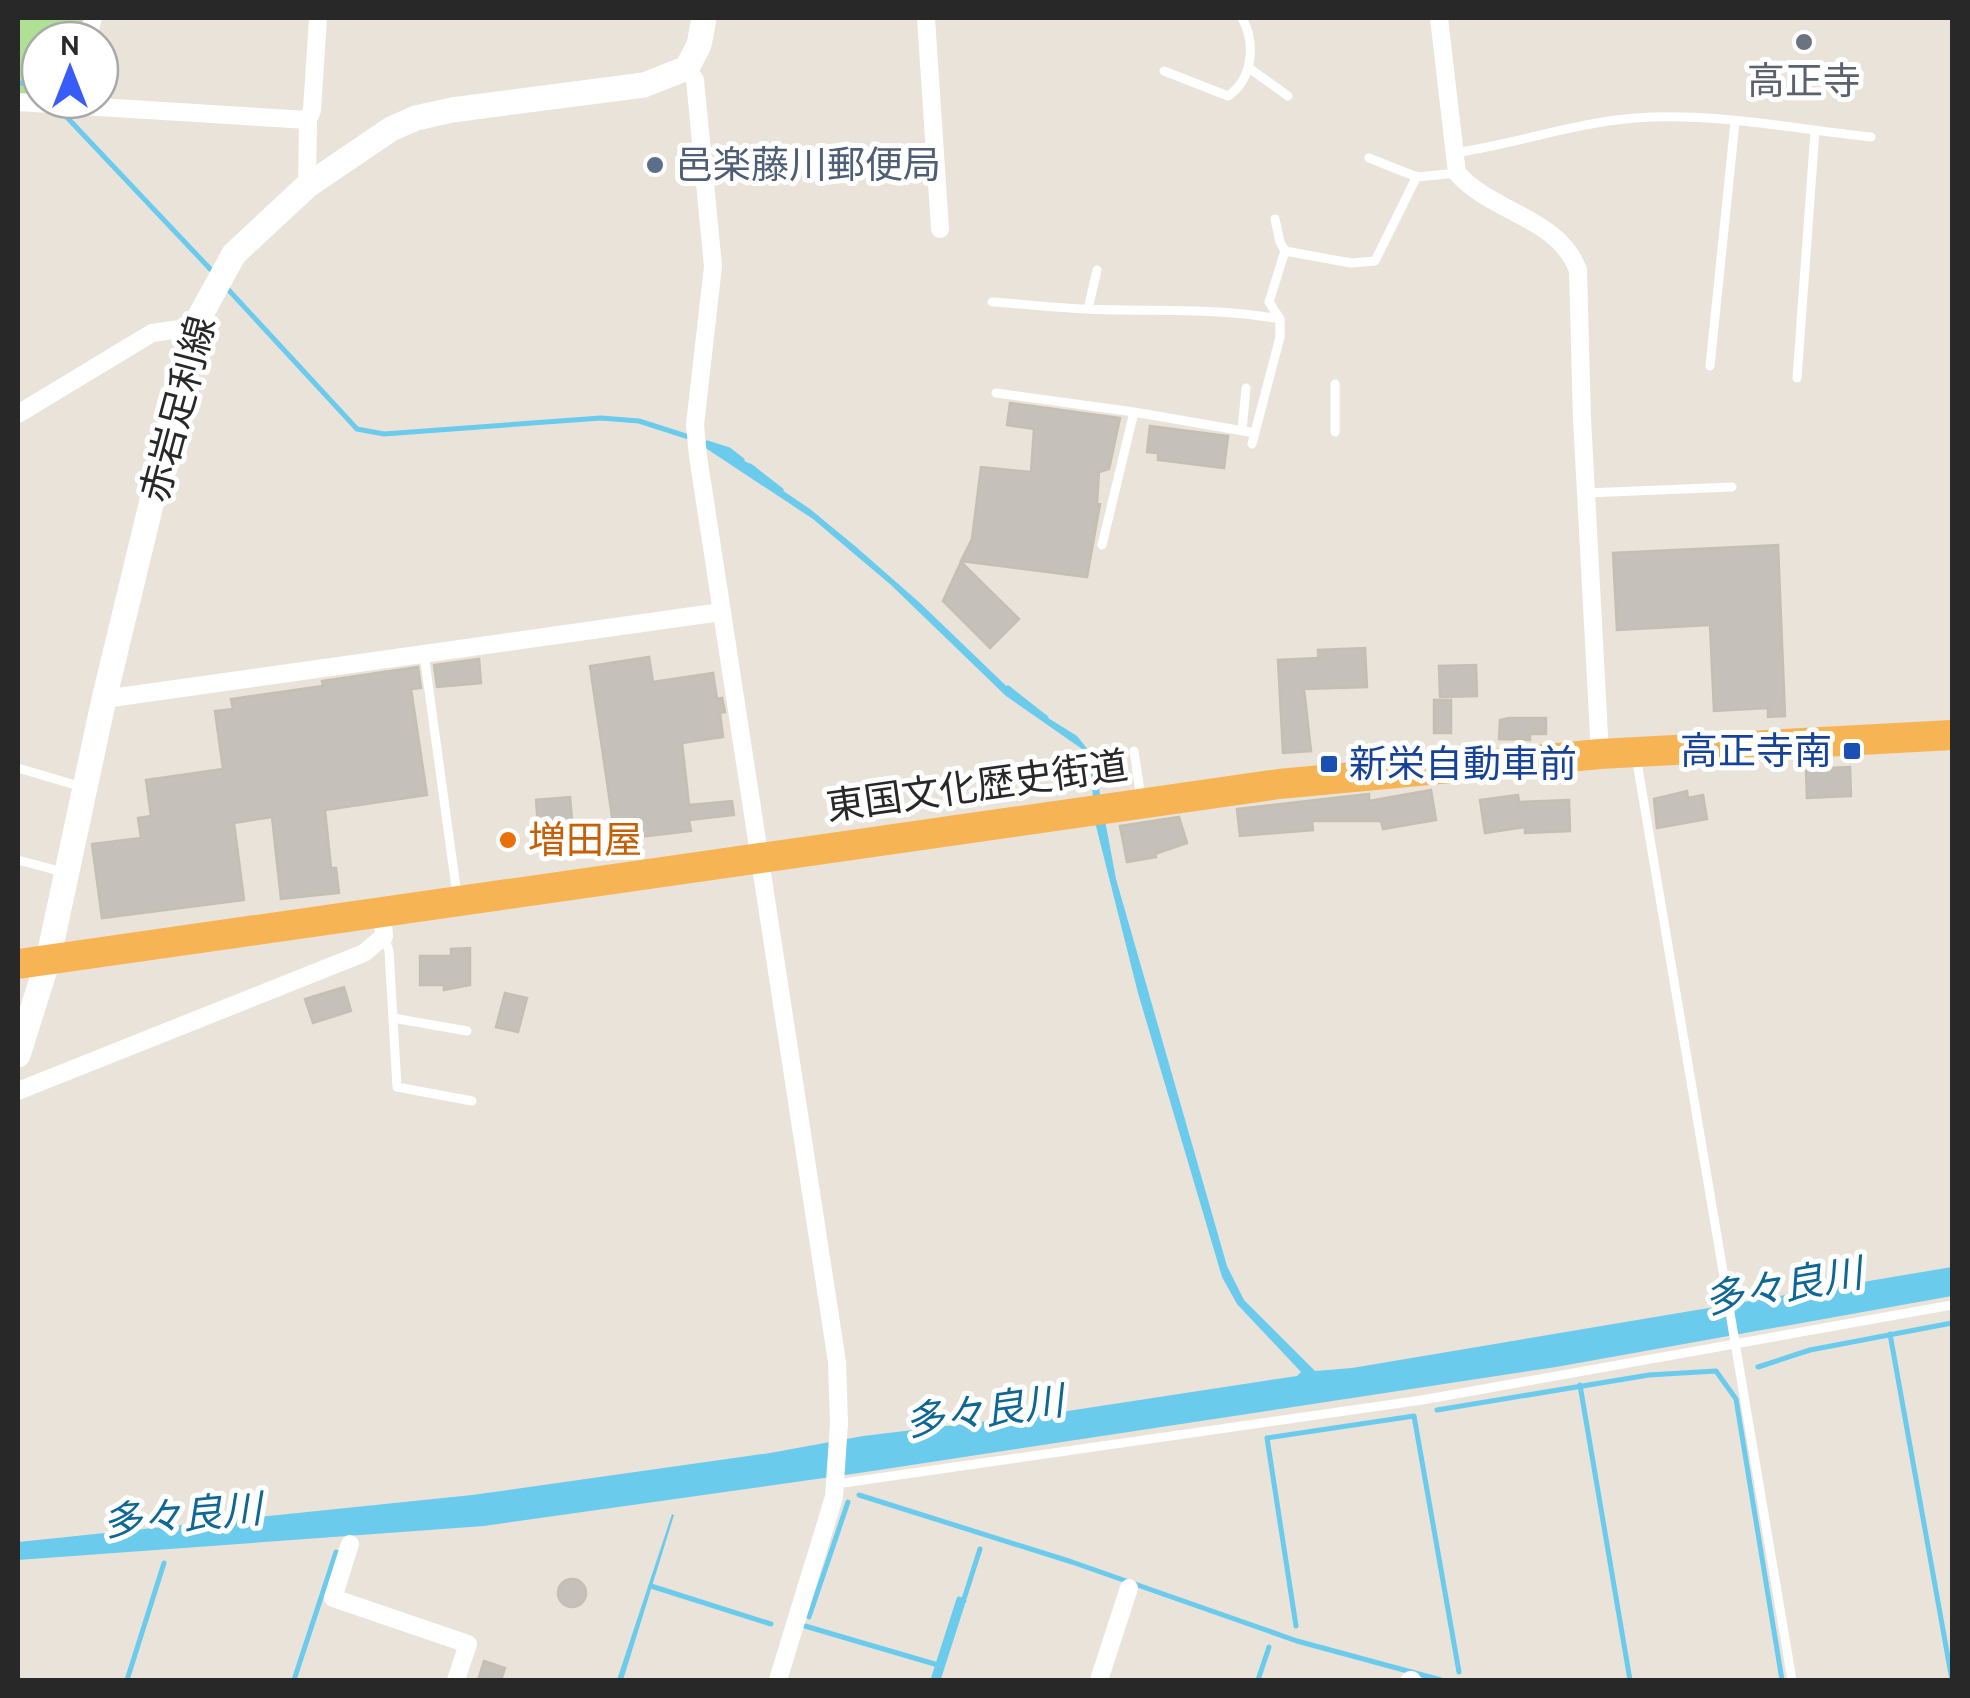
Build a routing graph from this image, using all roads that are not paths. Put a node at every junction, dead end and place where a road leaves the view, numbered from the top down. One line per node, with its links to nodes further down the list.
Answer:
1 (318, 18): 11 (street)
2 (704, 18): 6 (main road)
3 (926, 18): 18 (street)
4 (1242, 18): 7 (lane)
5 (1439, 18): 15 (street)
6 (687, 68): 17 (street); 21 (main road, 赤岩足利線)
7 (1250, 68): 8 (lane); 9 (lane)
8 (1164, 71)
9 (1288, 96)
10 (120, 106): 11 (street)
11 (308, 120): 21 (street)
12 (1734, 122): 13 (lane); 15 (lane); 30 (lane)
13 (1815, 131): 14 (lane); 31 (lane)
14 (1871, 137)
15 (1454, 153): 19 (street)
16 (1369, 158): 20 (lane)
17 (704, 164): 18 (lane); 42 (street)
18 (936, 164): 23 (street)
19 (1457, 173): 20 (lane); 40 (street)
20 (1417, 176): 24 (lane)
21 (307, 186): 29 (main road, 赤岩足利線)
22 (1275, 219): 24 (lane)
23 (940, 229)
24 (1286, 251): 28 (lane)
25 (1097, 270): 27 (lane)
26 (992, 302): 27 (lane)
27 (1088, 309): 28 (lane)
28 (1280, 319): 37 (lane)
29 (194, 326): 36 (street); 44 (main road, 赤岩足利線)
30 (1710, 366)
31 (1796, 378)
32 (1335, 384): 38 (lane)
33 (1246, 388): 37 (lane)
34 (996, 393): 35 (lane)
35 (1134, 412): 37 (lane); 41 (lane)
36 (18, 414)
37 (1242, 431)
38 (1335, 432)
39 (1732, 487): 40 (lane)
40 (1586, 493): 48 (street)
41 (1102, 544)
42 (721, 612): 43 (street); 52 (street)
43 (424, 654): 44 (street); 55 (lane)
44 (104, 698): 50 (main road, 赤岩足利線)
45 (1952, 735): 47 (highway, 東国文化歴史街道)
46 (1134, 751): 51 (lane)
47 (1635, 752): 48 (highway, 東国文化歴史街道); 64 (lane)
48 (1600, 754): 51 (highway, 東国文化歴史街道)
49 (18, 768): 50 (lane)
50 (85, 787): 54 (main road, 赤岩足利線)
51 (1142, 804): 52 (highway, 東国文化歴史街道)
52 (758, 857): 55 (highway, 東国文化歴史街道); 65 (street)
53 (18, 860): 54 (lane)
54 (67, 872): 57 (main road, 赤岩足利線)
55 (457, 900): 56 (highway, 東国文化歴史街道)
56 (383, 923): 57 (highway, 東国文化歴史街道); 58 (lane); 61 (street)
57 (32, 962): 60 (main road, 赤岩足利線)
58 (393, 1018): 59 (lane); 62 (lane)
59 (467, 1031)
60 (18, 1055)
61 (18, 1091)
62 (472, 1101)
63 (1952, 1305): 64 (lane)
64 (1736, 1342): 65 (lane); 71 (lane)
65 (836, 1481): 69 (street)
66 (350, 1544): 68 (street)
67 (1129, 1588): 70 (street)
68 (456, 1680)
69 (778, 1680)
70 (1099, 1680)
71 (1792, 1680)

